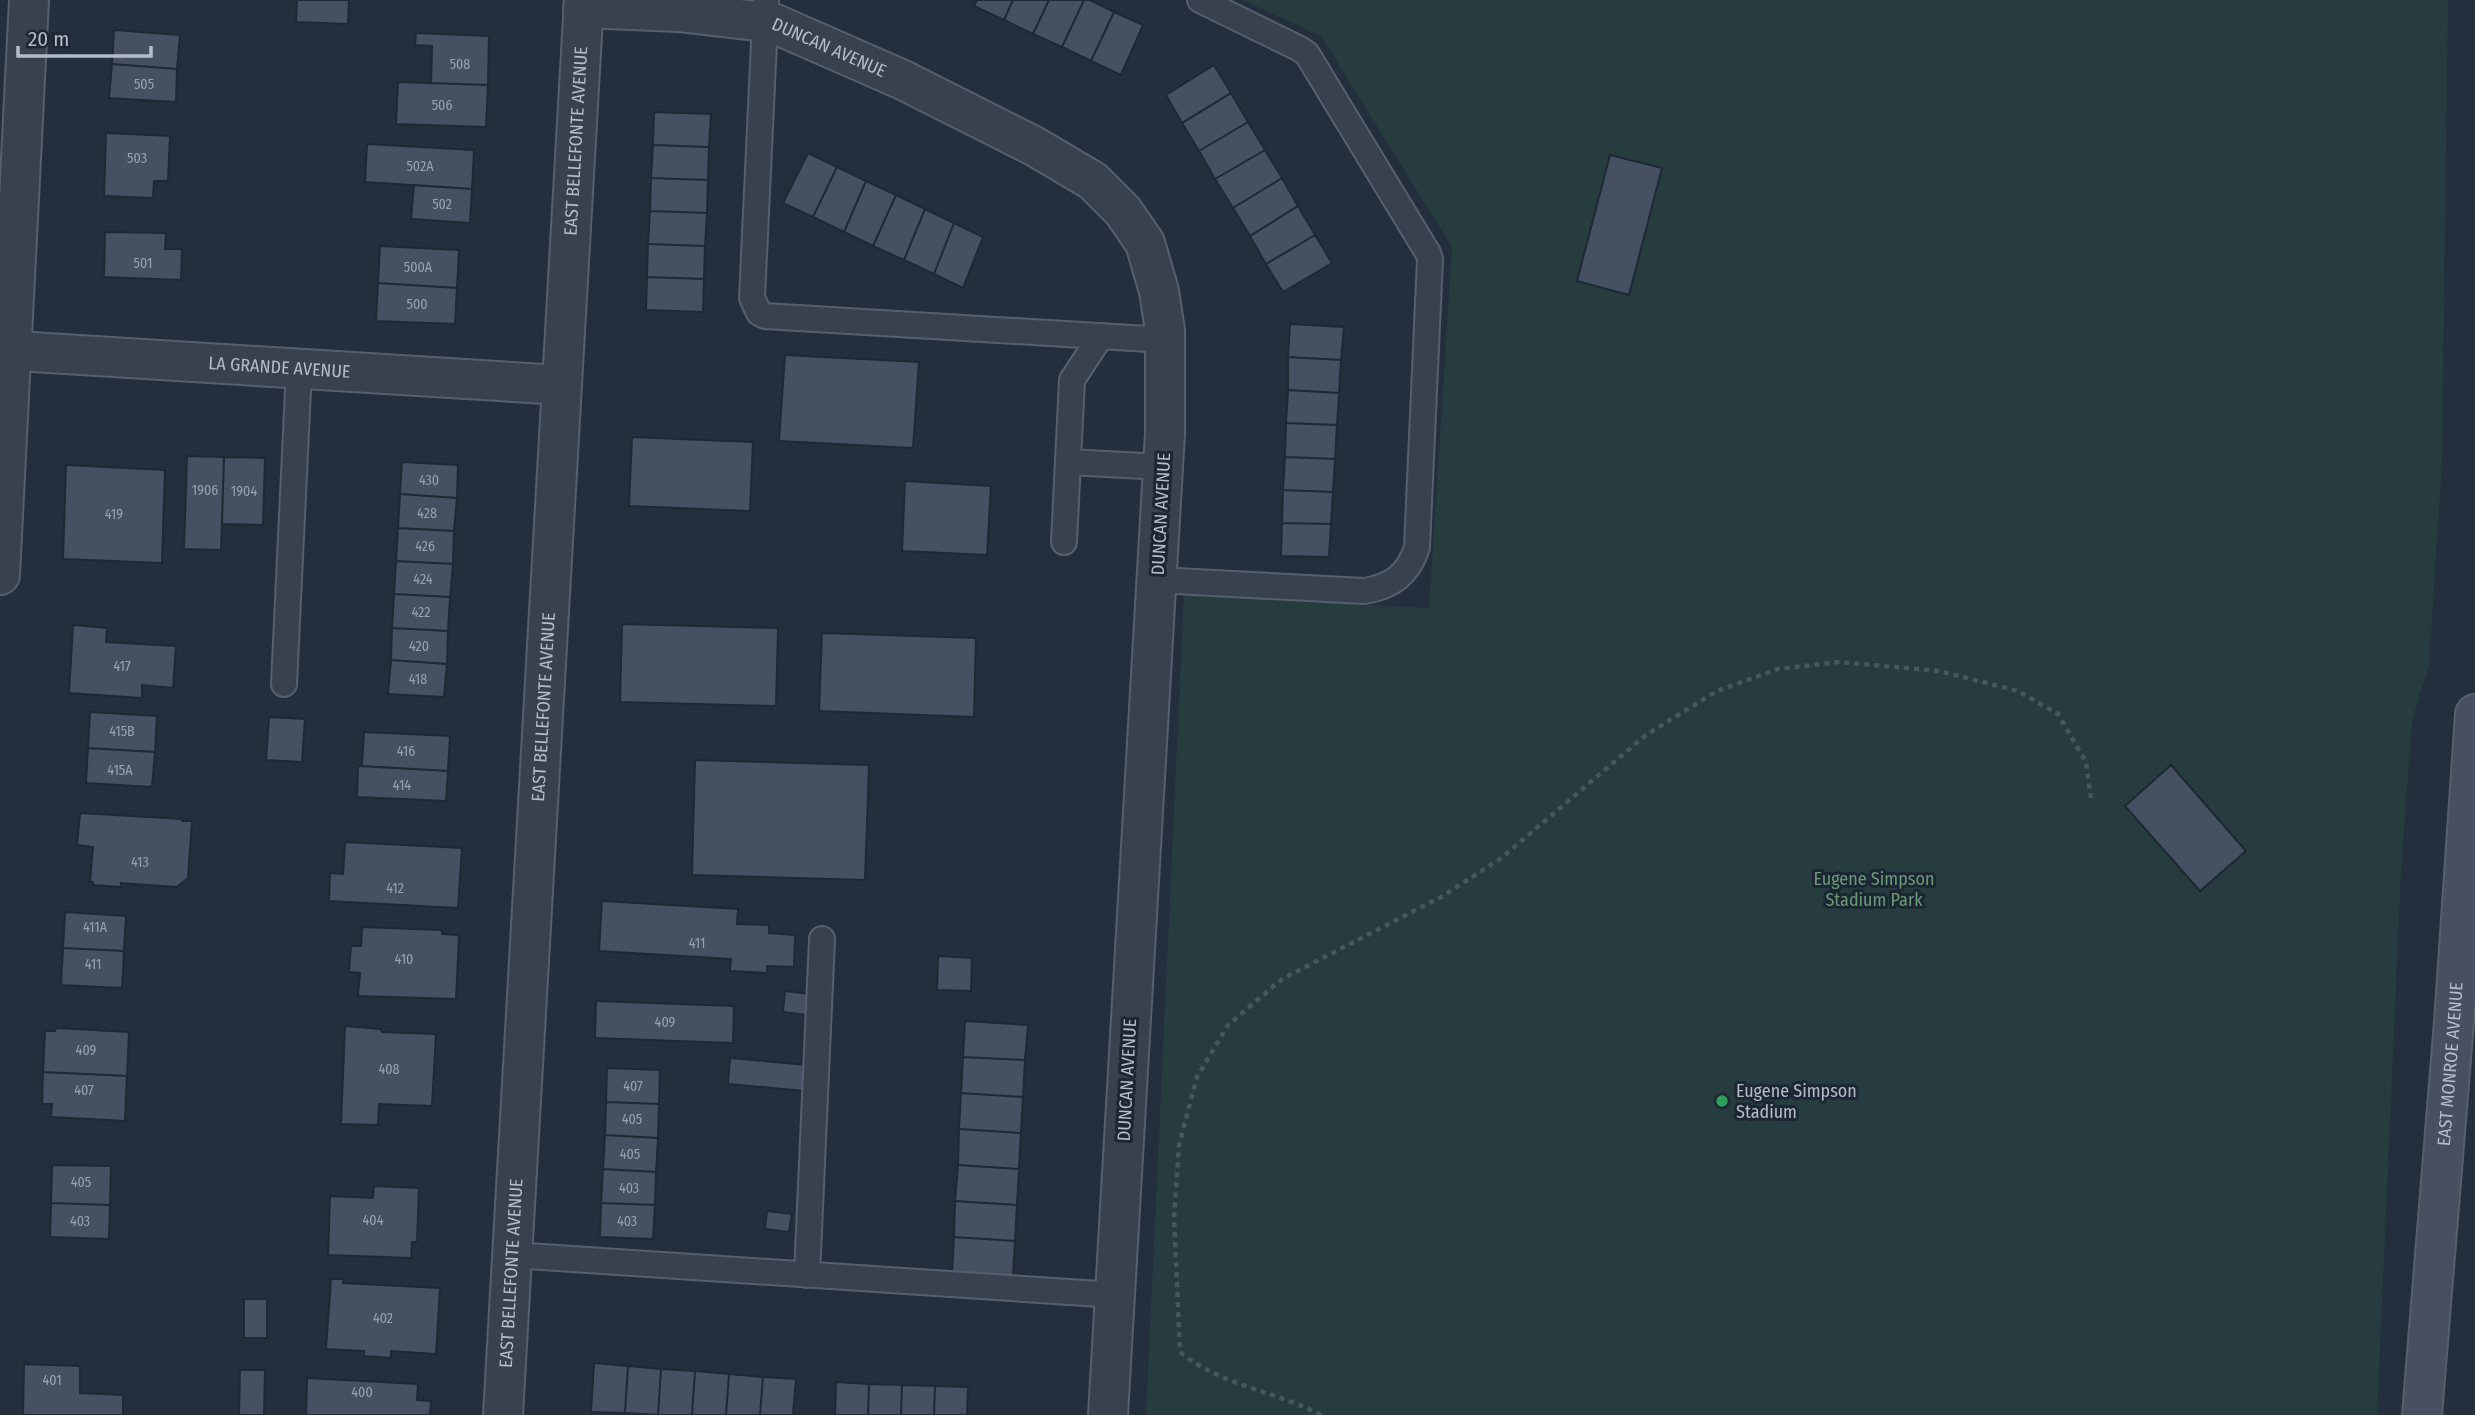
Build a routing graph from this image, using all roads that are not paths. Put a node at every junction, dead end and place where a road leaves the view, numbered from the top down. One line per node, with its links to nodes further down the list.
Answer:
1 (29, 0): 7 (street)
2 (1199, 0): 14 (lane)
3 (583, 4): 4 (street, DUNCAN AVENUE); 9 (street, EAST BELLEFONTE AVENUE)
4 (765, 11): 5 (lane); 6 (street, DUNCAN AVENUE)
5 (1101, 336): 6 (lane); 10 (lane)
6 (1165, 340): 11 (street, DUNCAN AVENUE)
7 (5, 350): 8 (street, LA GRANDE AVENUE); 13 (street)
8 (299, 369): 9 (street, LA GRANDE AVENUE); 15 (lane)
9 (561, 385): 19 (street, EAST BELLEFONTE AVENUE)
10 (1068, 462): 11 (lane); 12 (lane)
11 (1163, 467): 14 (street, DUNCAN AVENUE)
12 (1064, 542)
13 (0, 575)
14 (1157, 580): 21 (street, DUNCAN AVENUE)
15 (284, 684)
16 (2475, 714): 18 (street, EAST MONROE AVENUE)
17 (822, 939): 20 (lane)
18 (2462, 1076): 24 (street, EAST MONROE AVENUE)
19 (512, 1255): 20 (lane); 22 (street, EAST BELLEFONTE AVENUE)
20 (807, 1275): 21 (lane)
21 (1115, 1295): 23 (street, DUNCAN AVENUE)
22 (503, 1415)
23 (1108, 1415)
24 (2422, 1415)

